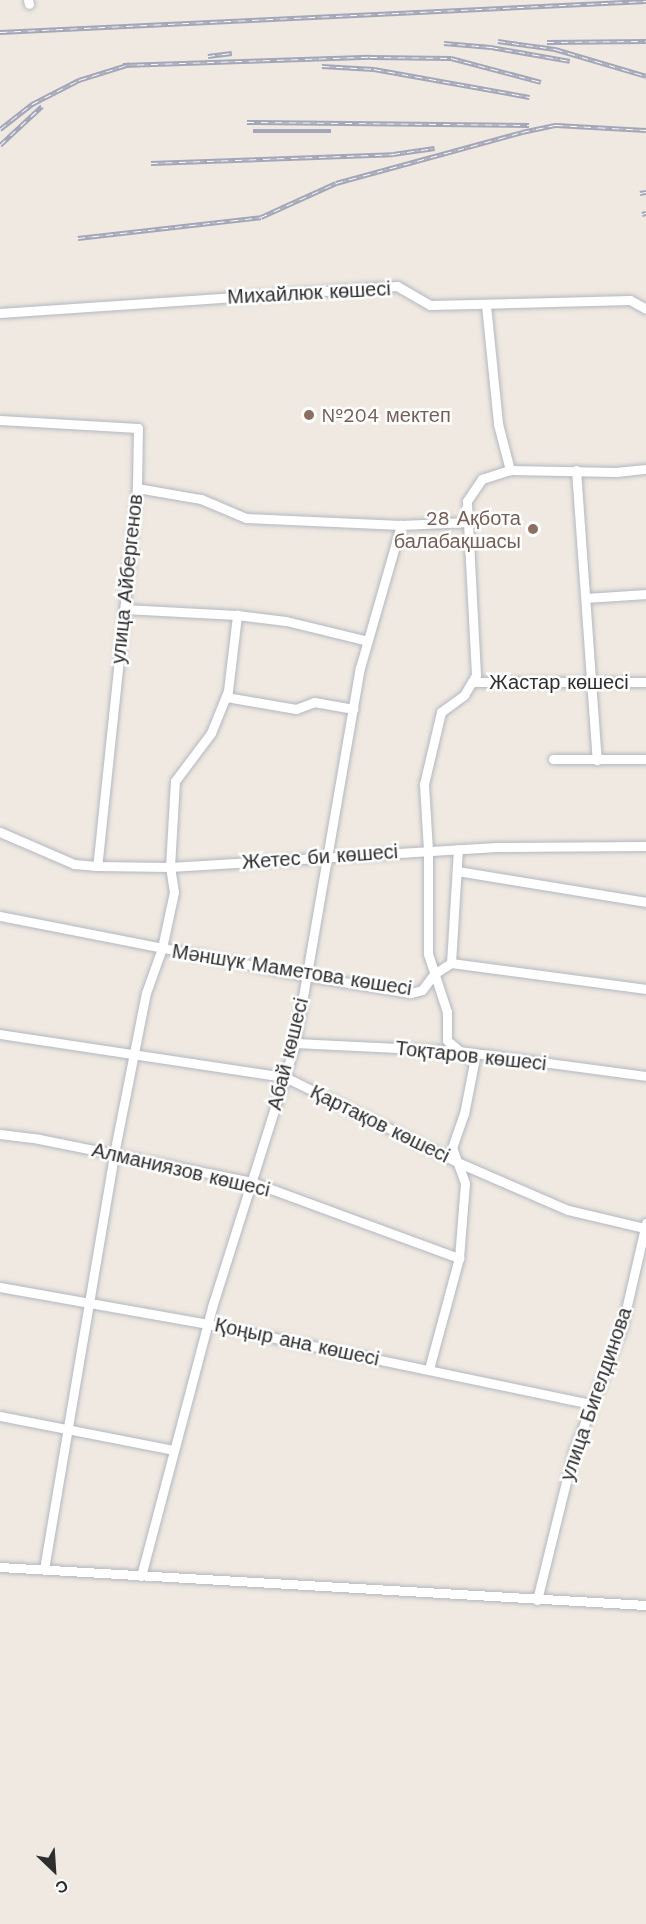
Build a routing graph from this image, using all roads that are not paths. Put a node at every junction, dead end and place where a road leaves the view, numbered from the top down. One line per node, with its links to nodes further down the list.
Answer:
1 (486, 305): 2 (street, Михайлюк көшесі); 3 (street, Михайлюк көшесі); 6 (street)
2 (646, 309)
3 (0, 313)
4 (0, 420): 8 (street, улица Айбергенов)
5 (646, 469): 7 (street)
6 (510, 470): 7 (street); 9 (street)
7 (576, 470): 12 (street)
8 (137, 488): 10 (street); 13 (street, улица Айбергенов)
9 (468, 522): 10 (street); 16 (street)
10 (401, 525): 15 (street, Абай көшесі)
11 (646, 594): 12 (street)
12 (586, 598): 18 (street)
13 (124, 609): 14 (street); 29 (street, улица Айбергенов)
14 (237, 615): 15 (street); 19 (street)
15 (368, 641): 20 (street, Абай көшесі)
16 (472, 682): 18 (street, Жастар көшесі); 27 (street)
17 (646, 682): 18 (street, Жастар көшесі)
18 (592, 683): 23 (street)
19 (226, 697): 20 (street); 30 (street)
20 (353, 709): 28 (street, Абай көшесі)
21 (553, 759): 23 (street)
22 (646, 759): 23 (street)
23 (597, 760)
24 (0, 832): 29 (street, Жетес би көшесі)
25 (646, 846): 26 (street, Жетес би көшесі)
26 (458, 849): 27 (street, Жетес би көшесі); 31 (street)
27 (428, 850): 28 (street, Жетес би көшесі); 36 (street)
28 (327, 857): 30 (street, Жетес би көшесі); 37 (street, Абай көшесі)
29 (97, 866): 30 (street, Жетес би көшесі)
30 (170, 867): 34 (street)
31 (457, 871): 32 (street); 35 (street)
32 (646, 902)
33 (0, 916): 34 (street, Мәншүк Маметова көшесі)
34 (162, 948): 37 (street, Мәншүк Маметова көшесі); 42 (street)
35 (451, 963): 36 (street, Мәншүк Маметова көшесі); 38 (street)
36 (434, 974): 37 (street, Мәншүк Маметова көшесі); 41 (street)
37 (306, 976): 40 (street, Абай көшесі)
38 (646, 989)
39 (0, 1034): 42 (street, Қартақов көшесі)
40 (295, 1043): 41 (street, Тоқтаров көшесі); 44 (street, Абай көшесі)
41 (459, 1051): 43 (street, Тоқтаров көшесі); 47 (street)
42 (133, 1054): 44 (street, Қартақов көшесі); 46 (street)
43 (646, 1076)
44 (285, 1077): 47 (street, Қартақов көшесі); 48 (street, Абай көшесі)
45 (0, 1134): 46 (street, Алманиязов көшесі)
46 (114, 1154): 48 (street, Алманиязов көшесі); 52 (street)
47 (457, 1161): 49 (street, Қартақов көшесі); 50 (street)
48 (252, 1182): 50 (street, Алманиязов көшесі); 53 (street, Абай көшесі)
49 (645, 1225): 55 (street, улица Бигелдинова)
50 (459, 1258): 54 (street)
51 (0, 1287): 52 (street, Қоңыр ана көшесі)
52 (87, 1302): 53 (street, Қоңыр ана көшесі); 57 (street)
53 (208, 1323): 54 (street, Қоңыр ана көшесі); 58 (street, Абай көшесі)
54 (429, 1370): 55 (street, Қоңыр ана көшесі)
55 (592, 1404): 62 (street, улица Бигелдинова)
56 (0, 1416): 57 (street)
57 (66, 1429): 58 (street); 60 (street)
58 (174, 1450): 61 (street, Абай көшесі)
59 (0, 1567): 60 (street)
60 (44, 1569): 61 (street)
61 (141, 1576): 62 (street)
62 (537, 1600): 63 (street)
63 (646, 1605)

